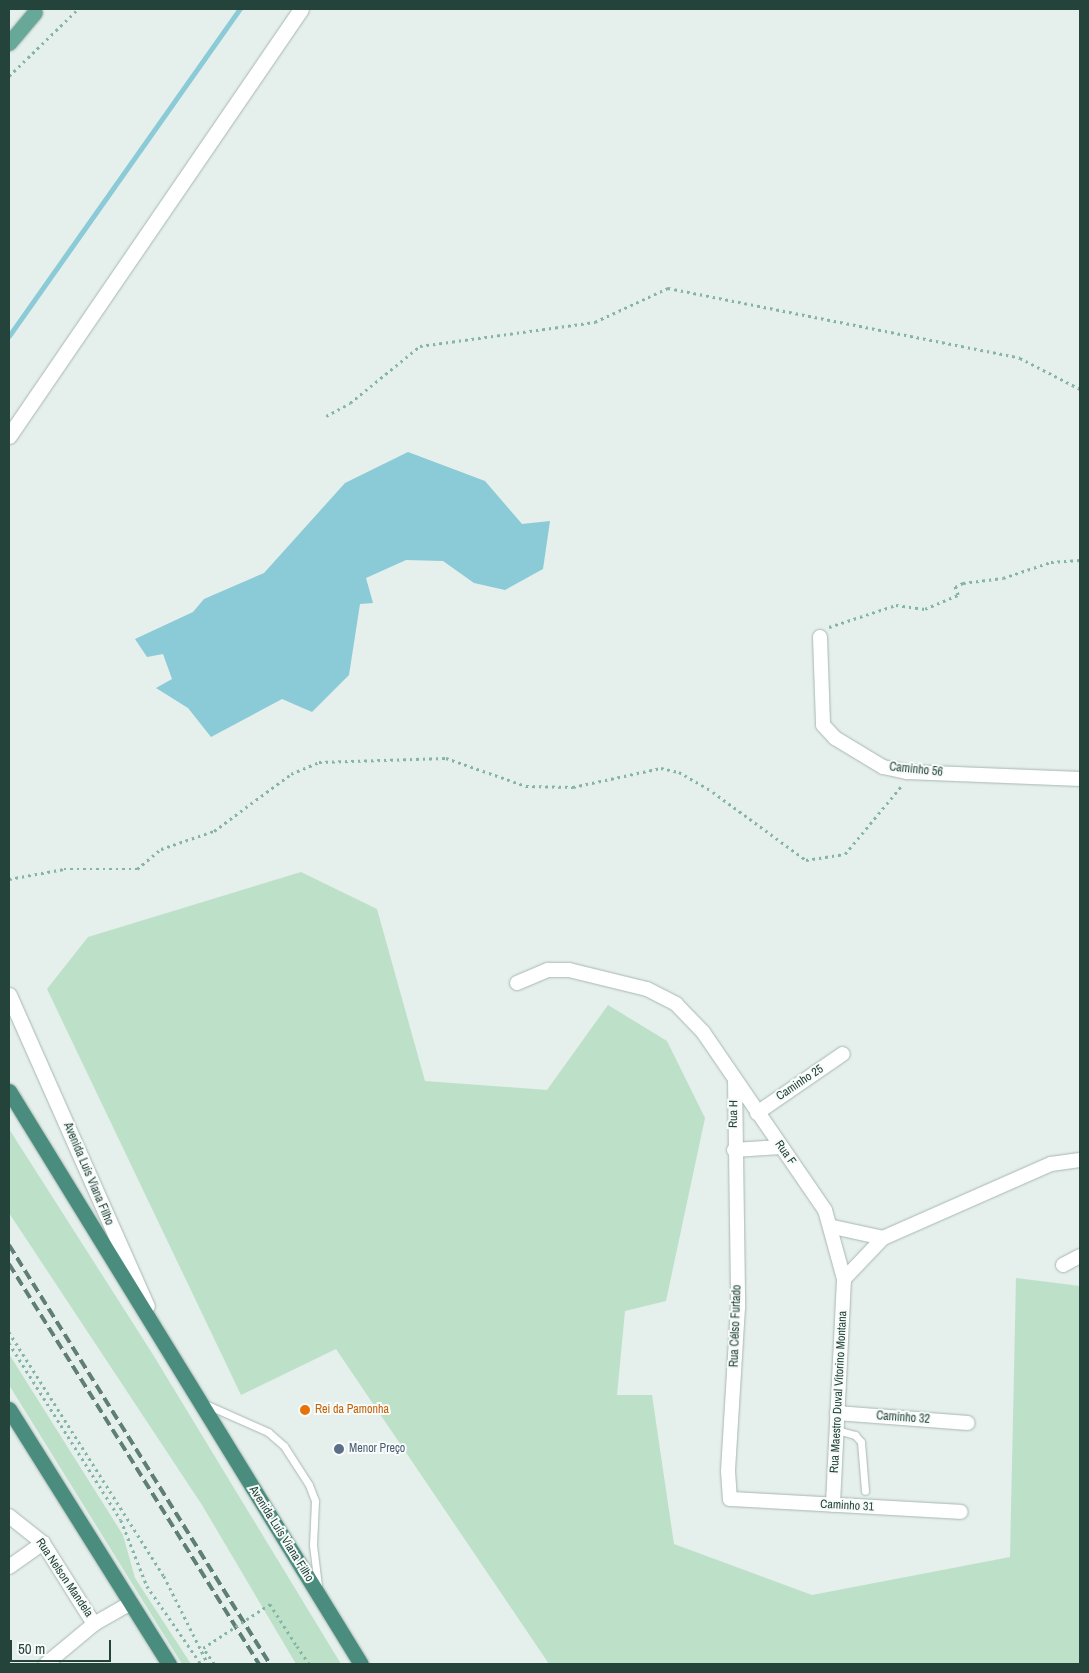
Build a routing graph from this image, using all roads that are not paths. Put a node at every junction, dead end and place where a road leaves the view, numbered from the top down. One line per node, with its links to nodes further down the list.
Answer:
1 (301, 9): 5 (main road)
2 (37, 10): 3 (main road); 4 (main road)
3 (9, 34)
4 (9, 43)
5 (9, 436)
6 (820, 637): 7 (street, Caminho 56)
7 (1080, 779)
8 (516, 983): 11 (street, Rua F)
9 (9, 995): 22 (main road, Avenida Luís Viana Filho)
10 (843, 1054): 13 (street, Caminho 25)
11 (735, 1079): 13 (street, Rua F); 15 (street, Rua H)
12 (9, 1091): 22 (highway, Avenida Luís Viana Filho)
13 (757, 1113): 14 (street, Rua F)
14 (781, 1147): 15 (street); 17 (street, Rua F)
15 (734, 1150): 29 (street, Rua Célso Furtado)
16 (1080, 1160): 18 (street)
17 (833, 1227): 18 (street); 21 (street, Rua Maestro Duval Vitorino Montana)
18 (883, 1238): 21 (street)
19 (1080, 1256): 20 (street)
20 (1063, 1265)
21 (844, 1279): 25 (street, Rua Maestro Duval Vitorino Montana)
22 (169, 1353): 23 (highway, Avenida Luís Viana Filho)
23 (198, 1401): 35 (highway, Avenida Luís Viana Filho); 35 (lane)
24 (9, 1409): 36 (highway)
25 (837, 1413): 26 (street, Caminho 32); 27 (street, Rua Maestro Duval Vitorino Montana)
26 (968, 1422)
27 (837, 1430): 28 (lane); 30 (street, Rua Maestro Duval Vitorino Montana)
28 (864, 1491)
29 (733, 1500): 30 (street, Caminho 31)
30 (833, 1505): 31 (street, Caminho 31)
31 (961, 1512)
32 (9, 1516): 33 (street, Rua Nelson Mandela)
33 (43, 1543): 34 (street); 37 (street, Rua Nelson Mandela)
34 (9, 1567)
35 (319, 1594): 40 (highway, Avenida Luís Viana Filho)
36 (129, 1604): 37 (street); 39 (highway)
37 (94, 1624): 38 (street)
38 (46, 1664)
39 (169, 1664)
40 (360, 1664)

